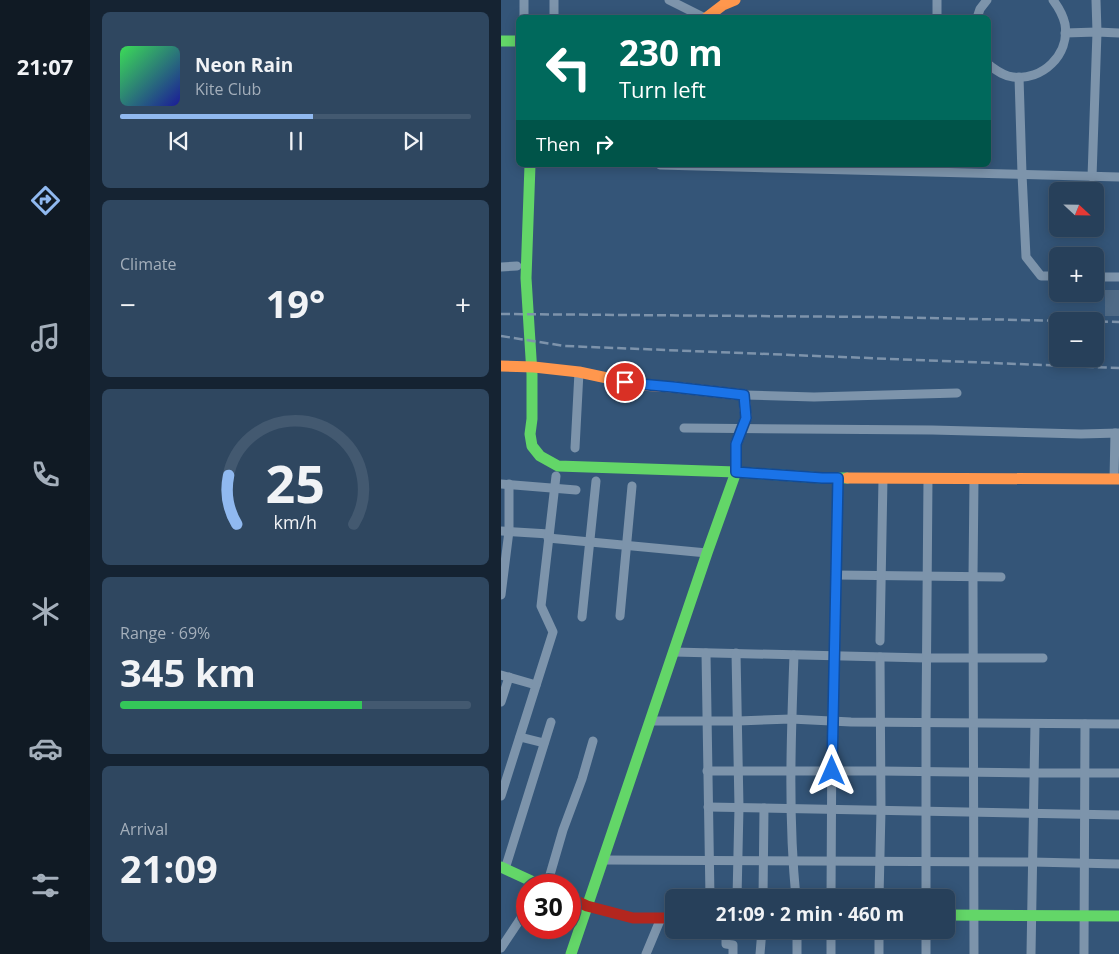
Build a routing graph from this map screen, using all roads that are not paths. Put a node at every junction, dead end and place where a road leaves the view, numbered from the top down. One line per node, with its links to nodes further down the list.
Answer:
1 (524, 0): 9 (street)
2 (554, 0): 10 (street)
3 (669, 0): 11 (street)
4 (735, 0): 12 (street)
5 (937, 0): 13 (street)
6 (987, 0): 14 (street)
7 (1053, 0): 16 (street)
8 (1097, 0): 15 (street)
9 (524, 15)
10 (554, 15)
11 (700, 15)
12 (710, 15)
13 (937, 15)
14 (978, 15)
15 (1097, 32): 16 (street); 17 (street); 26 (street)
16 (1065, 33): 21 (street)
17 (1119, 33)
18 (516, 40): 19 (street)
19 (501, 41)
20 (991, 67): 21 (street)
21 (1019, 77): 25 (street)
22 (530, 167): 41 (street)
23 (799, 167): 24 (street)
24 (938, 169): 25 (street)
25 (1021, 174): 26 (street); 30 (street)
26 (1092, 176): 27 (street)
27 (1119, 177)
28 (501, 266): 29 (street)
29 (517, 266)
30 (1049, 276)
31 (1104, 277): 32 (street)
32 (1119, 277)
33 (501, 366): 34 (street)
34 (579, 372): 36 (street); 40 (street)
35 (957, 393): 36 (street)
36 (744, 395): 38 (street)
37 (684, 428): 38 (street)
38 (741, 429): 39 (street); 42 (street)
39 (1117, 433): 47 (street)
40 (575, 448)
41 (557, 471): 42 (street); 51 (street)
42 (736, 472): 43 (street); 57 (street)
43 (838, 478): 44 (street); 58 (street)
44 (883, 478): 45 (street); 59 (street)
45 (928, 478): 46 (street); 60 (street)
46 (974, 478): 47 (street); 61 (street)
47 (1117, 479)
48 (596, 481): 55 (street)
49 (505, 484): 51 (street); 53 (street)
50 (632, 486): 56 (street)
51 (554, 488): 52 (street); 54 (street)
52 (576, 490)
53 (505, 531): 54 (street); 63 (street)
54 (548, 536): 55 (street); 77 (street)
55 (589, 542): 56 (street); 65 (street)
56 (626, 545): 57 (street); 64 (street)
57 (707, 553): 67 (street)
58 (836, 575): 59 (street); 71 (street)
59 (881, 576): 60 (street); 66 (street)
60 (926, 576): 61 (street); 73 (street)
61 (973, 577): 62 (street); 74 (street)
62 (1001, 577)
63 (501, 595)
64 (619, 616)
65 (582, 617)
66 (881, 641)
67 (674, 652): 68 (street); 81 (street)
68 (706, 653): 69 (street); 80 (street)
69 (736, 654): 70 (street); 82 (street)
70 (794, 655): 71 (street); 79 (street)
71 (835, 656): 72 (street); 83 (street)
72 (880, 657): 73 (street); 85 (street)
73 (926, 658): 74 (street); 86 (street)
74 (973, 658): 75 (street); 87 (street)
75 (1043, 658)
76 (505, 676): 77 (street); 78 (street)
77 (536, 685): 91 (street)
78 (501, 702)
79 (791, 719): 82 (street); 83 (street); 96 (street)
80 (707, 720): 81 (street); 82 (street); 94 (street)
81 (651, 721): 116 (street)
82 (738, 721): 95 (street)
83 (832, 721): 85 (street); 97 (street)
84 (551, 722): 93 (street)
85 (880, 722): 86 (street); 98 (street)
86 (926, 722): 87 (street); 99 (street)
87 (973, 723): 88 (street); 100 (street)
88 (1035, 724): 89 (street); 101 (street)
89 (1085, 724): 90 (street); 102 (street)
90 (1119, 724)
91 (520, 737): 93 (street); 104 (street)
92 (593, 741): 130 (street)
93 (544, 743): 128 (street)
94 (707, 771): 95 (street); 105 (street)
95 (739, 771): 96 (street); 106 (street)
96 (791, 771): 97 (street); 108 (street)
97 (832, 771): 98 (street); 109 (street)
98 (881, 771): 99 (street); 110 (street)
99 (926, 771): 100 (street); 111 (street)
100 (973, 772): 101 (street); 112 (street)
101 (1034, 773): 102 (street); 113 (street)
102 (1085, 773): 103 (street); 114 (street)
103 (1119, 773)
104 (501, 796)
105 (708, 807): 106 (street); 117 (street)
106 (739, 808): 107 (street); 118 (street)
107 (764, 808): 108 (street); 120 (street)
108 (790, 808): 109 (street); 121 (street)
109 (832, 809): 110 (street); 122 (street)
110 (881, 810): 111 (street); 119 (street)
111 (926, 811): 112 (street); 123 (street)
112 (973, 812): 113 (street); 124 (street)
113 (1033, 813): 114 (street); 125 (street)
114 (1085, 814): 115 (street); 126 (street)
115 (1119, 815)
116 (603, 860): 117 (street); 139 (street)
117 (709, 861): 118 (street); 131 (street)
118 (738, 861): 120 (street); 132 (street)
119 (880, 861): 122 (street); 123 (street); 136 (street)
120 (763, 862): 121 (street); 133 (street)
121 (792, 862): 122 (street); 134 (street)
122 (831, 862): 135 (street)
123 (926, 862): 124 (street); 137 (street)
124 (973, 862): 125 (street); 141 (street)
125 (1032, 862): 126 (street); 142 (street)
126 (1084, 864): 127 (street); 143 (street)
127 (1119, 864)
128 (503, 868): 129 (street)
129 (516, 874)
130 (550, 874)
131 (710, 889)
132 (737, 889)
133 (763, 889)
134 (795, 889)
135 (831, 889)
136 (879, 889)
137 (926, 889)
138 (581, 903): 139 (street)
139 (587, 906): 145 (street); 155 (street)
140 (955, 915): 141 (street)
141 (974, 915): 142 (street); 163 (street)
142 (1031, 915): 143 (street); 164 (street)
143 (1084, 916): 144 (street); 165 (street)
144 (1119, 916)
145 (661, 918): 146 (street); 156 (street)
146 (665, 918)
147 (516, 926): 154 (street)
148 (726, 939): 157 (street)
149 (761, 939): 158 (street)
150 (797, 939): 159 (street)
151 (831, 939): 160 (street)
152 (879, 939): 161 (street)
153 (926, 939): 162 (street)
154 (501, 948)
155 (571, 954)
156 (647, 954)
157 (733, 954)
158 (760, 954)
159 (797, 954)
160 (831, 954)
161 (879, 954)
162 (926, 954)
163 (974, 954)
164 (1031, 954)
165 (1084, 954)

